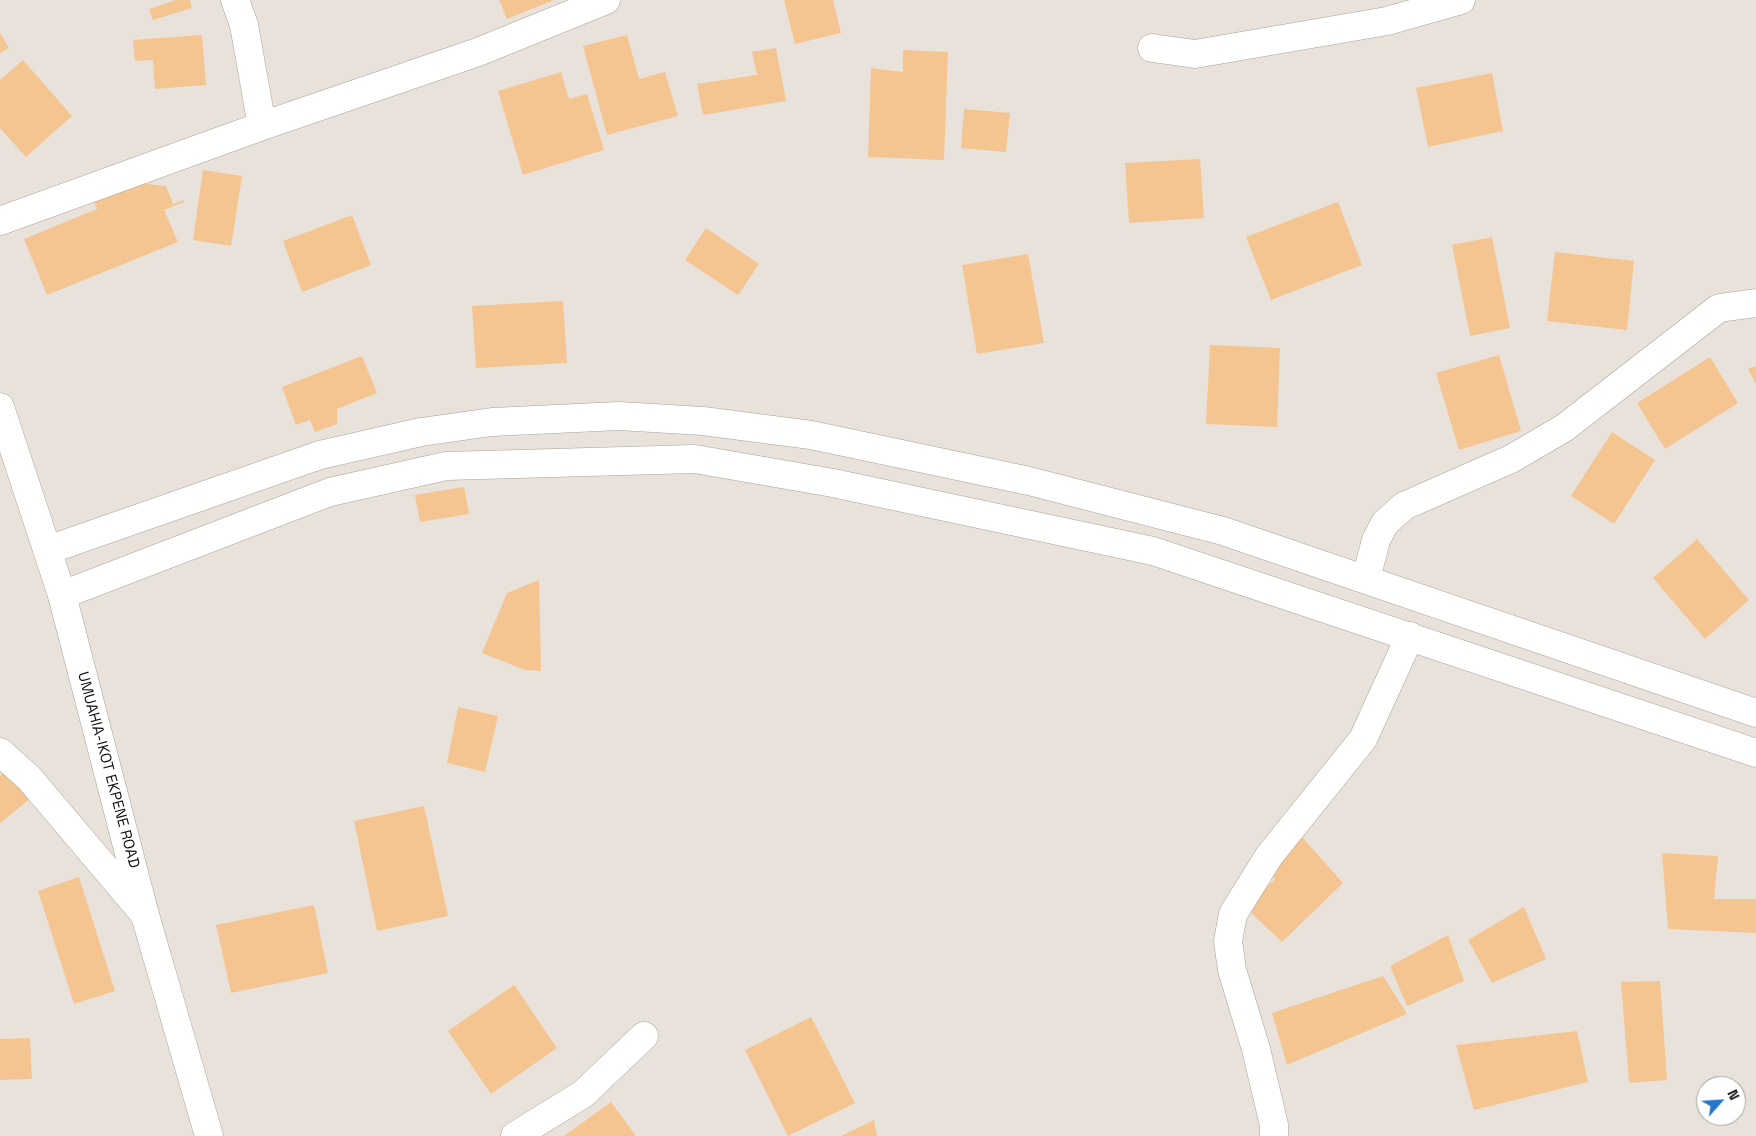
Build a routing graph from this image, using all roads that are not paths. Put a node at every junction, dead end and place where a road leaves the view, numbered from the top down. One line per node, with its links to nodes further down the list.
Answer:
1 (235, 0): 5 (street)
2 (606, 0): 5 (street)
3 (1461, 0): 4 (street)
4 (1152, 48)
5 (262, 126): 6 (street)
6 (0, 221)
7 (1756, 303): 10 (street)
8 (0, 407): 9 (street, UMUAHIA-IKOT EKPENE ROAD)
9 (48, 550): 10 (street); 11 (street, UMUAHIA-IKOT EKPENE ROAD)
10 (1366, 579): 13 (street)
11 (62, 595): 12 (street); 16 (street, UMUAHIA-IKOT EKPENE ROAD)
12 (1410, 636): 15 (street); 20 (street)
13 (1756, 713)
14 (0, 752): 16 (street)
15 (1756, 753)
16 (146, 915): 18 (street, UMUAHIA-IKOT EKPENE ROAD)
17 (644, 1036): 19 (street)
18 (209, 1136)
19 (515, 1136)
20 (1274, 1136)

